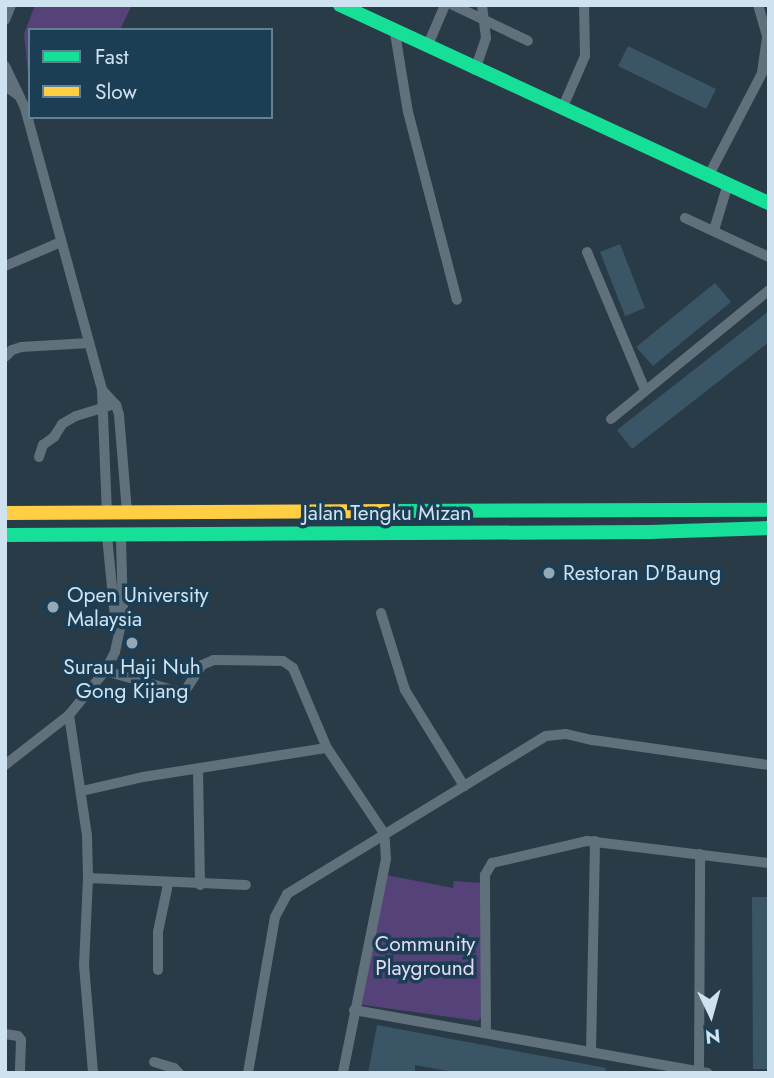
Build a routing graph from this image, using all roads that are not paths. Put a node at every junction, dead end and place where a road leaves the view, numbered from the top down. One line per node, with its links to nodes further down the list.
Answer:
1 (11, 5): 8 (street)
2 (340, 5): 10 (main road)
3 (445, 5): 12 (street)
4 (453, 5): 9 (street)
5 (482, 5): 9 (street)
6 (584, 5): 17 (street)
7 (758, 5): 18 (street)
8 (5, 20)
9 (485, 21): 11 (street); 14 (street)
10 (395, 33): 12 (main road); 28 (street)
11 (528, 41)
12 (427, 47): 14 (main road)
13 (5, 66): 16 (street)
14 (475, 69): 17 (main road)
15 (5, 86): 16 (street)
16 (18, 95): 23 (street)
17 (562, 108): 18 (main road)
18 (709, 175): 19 (main road)
19 (728, 184): 20 (main road); 22 (street)
20 (769, 203)
21 (685, 218): 22 (street)
22 (714, 230): 25 (street)
23 (61, 242): 26 (street); 29 (street)
24 (587, 252): 31 (street)
25 (769, 257)
26 (5, 266)
27 (769, 290): 31 (street)
28 (457, 300)
29 (89, 343): 30 (street); 32 (street)
30 (5, 357)
31 (645, 390): 33 (street)
32 (110, 406): 34 (street); 36 (street); 38 (street)
33 (611, 419)
34 (39, 457)
35 (766, 510): 36 (main road, Jalan Tengku Mizan)
36 (127, 512): 38 (main road, Jalan Tengku Mizan)
37 (5, 513): 38 (main road, Jalan Tengku Mizan)
38 (107, 513)
39 (766, 528): 41 (main road, Jalan Tengku Mizan)
40 (5, 535): 41 (main road, Jalan Tengku Mizan)
41 (114, 536): 43 (street)
42 (381, 613): 49 (street)
43 (105, 671): 44 (street); 45 (street)
44 (69, 715): 46 (street); 50 (street)
45 (327, 748): 48 (street); 51 (street)
46 (5, 765)
47 (769, 765): 49 (street)
48 (198, 769): 50 (street); 57 (street)
49 (464, 786): 51 (street)
50 (82, 791): 55 (street)
51 (384, 833): 60 (street); 69 (street)
52 (595, 841): 53 (street); 61 (street); 63 (street)
53 (700, 854): 54 (street); 65 (street)
54 (769, 863)
55 (88, 878): 56 (street); 67 (street)
56 (168, 884): 57 (street); 59 (street)
57 (200, 885): 58 (street)
58 (246, 885)
59 (158, 970)
60 (354, 1010): 61 (street); 70 (street)
61 (486, 1033): 63 (street)
62 (5, 1034): 66 (street)
63 (591, 1052): 65 (street)
64 (154, 1062): 68 (street)
65 (702, 1072)
66 (20, 1073)
67 (93, 1073)
68 (178, 1073)
69 (248, 1073)
70 (343, 1073)

